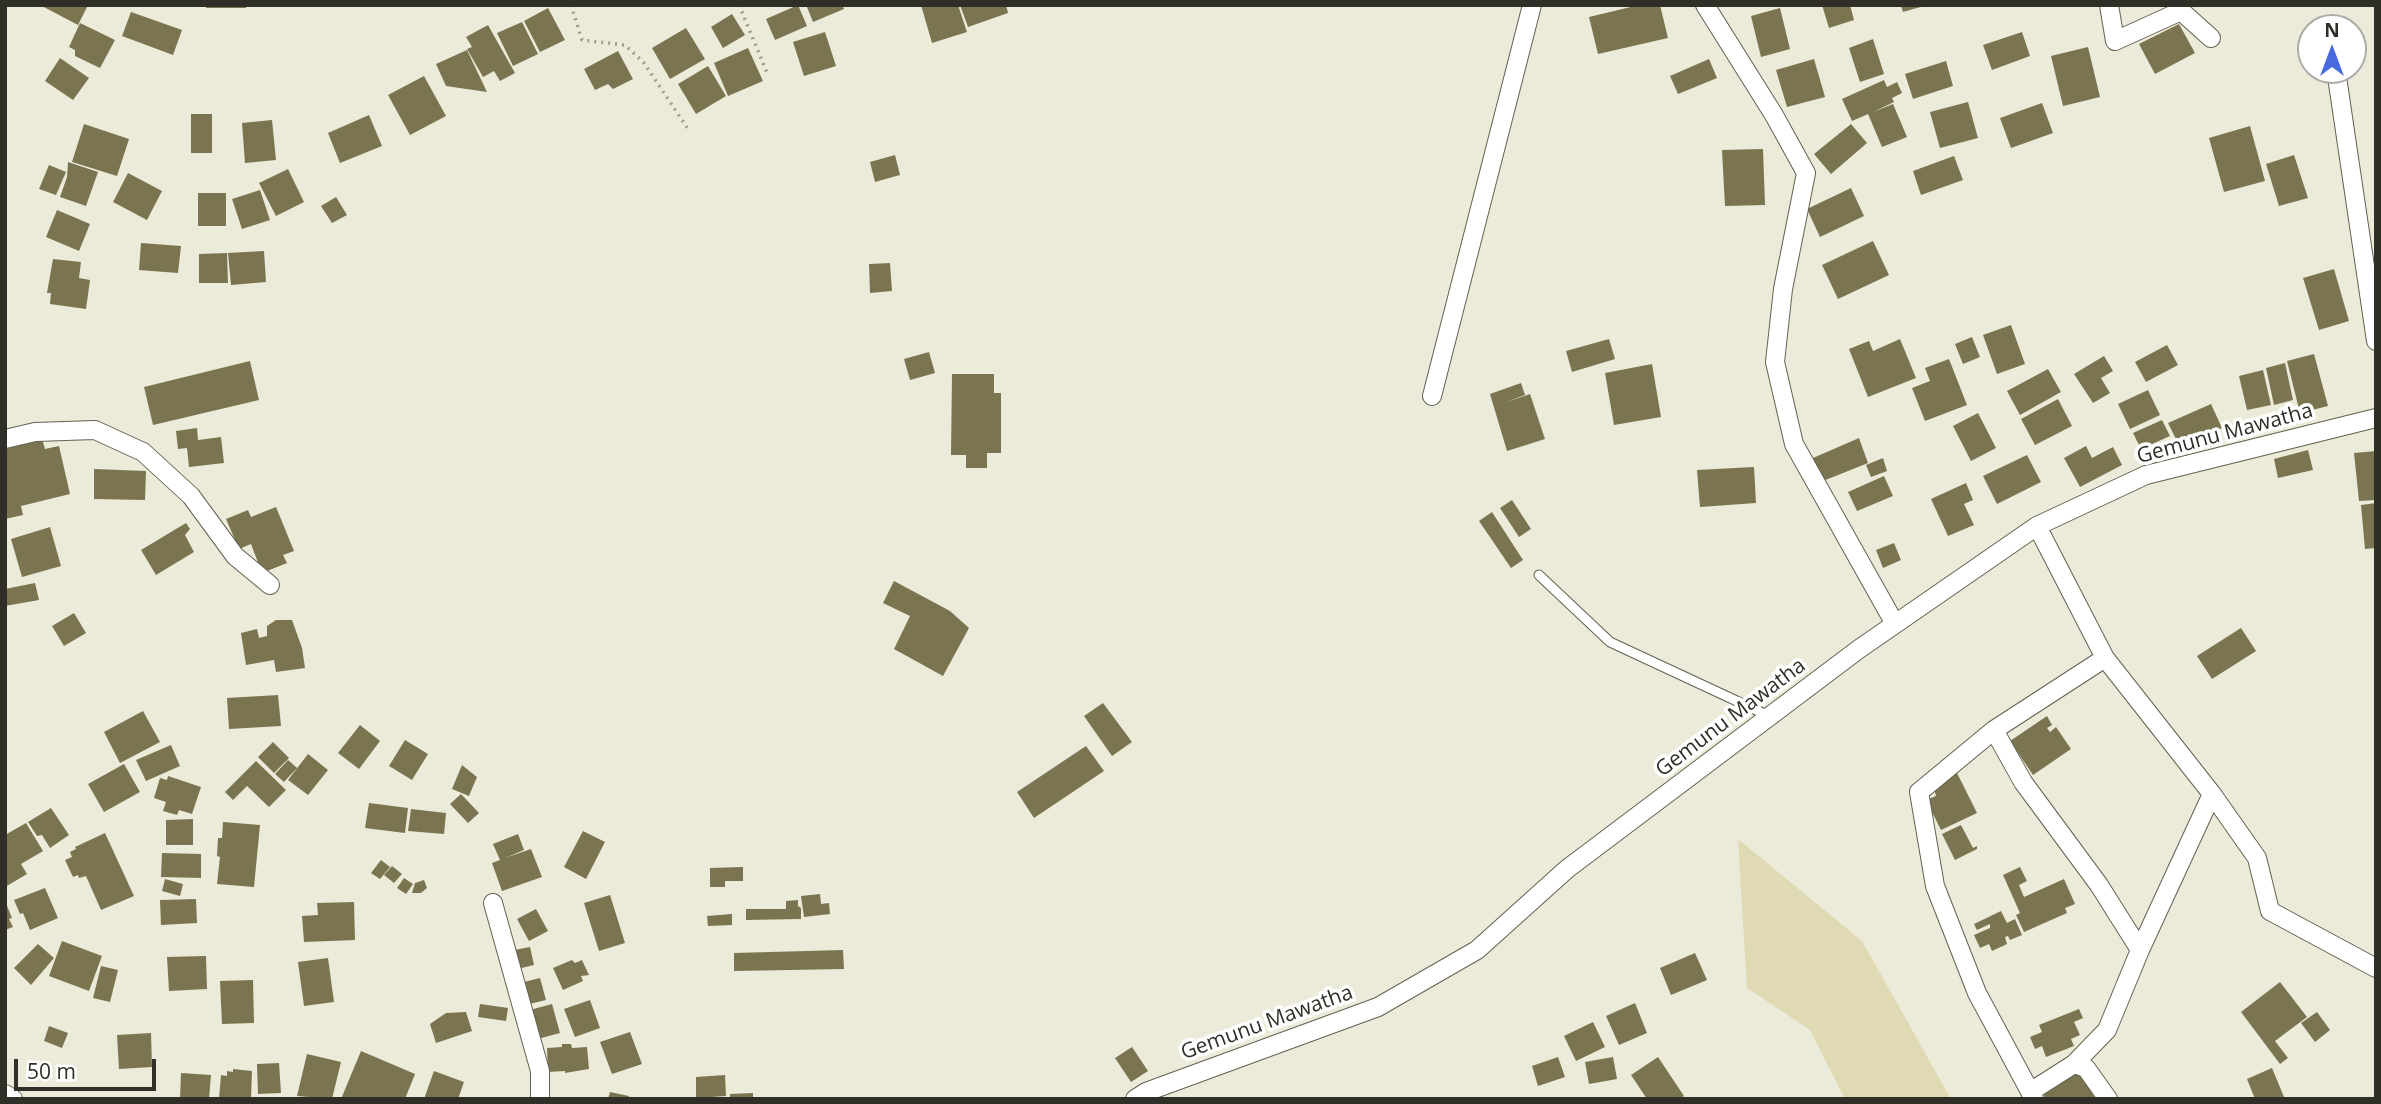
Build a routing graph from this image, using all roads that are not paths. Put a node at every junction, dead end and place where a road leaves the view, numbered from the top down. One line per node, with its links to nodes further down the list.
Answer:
1 (1532, 5): 7 (street)
2 (1705, 5): 13 (street)
3 (2109, 5): 4 (street)
4 (2211, 38)
5 (2338, 84): 6 (street)
6 (2376, 341)
7 (1432, 396)
8 (2376, 418): 10 (street, Gemunu Mawatha)
9 (5, 439): 12 (street)
10 (2037, 526): 13 (street, Gemunu Mawatha); 14 (street)
11 (1539, 575): 15 (lane)
12 (270, 585)
13 (1895, 624): 15 (street, Gemunu Mawatha)
14 (2105, 658): 16 (street); 17 (street)
15 (1771, 716): 26 (street, Gemunu Mawatha)
16 (1994, 730): 19 (street); 23 (street)
17 (2212, 794): 19 (street); 20 (street)
18 (494, 903): 25 (street)
19 (2140, 950): 21 (street)
20 (2376, 968)
21 (2074, 1064): 23 (street); 27 (street)
22 (5, 1094): 24 (street)
23 (2032, 1096)
24 (13, 1099)
25 (540, 1099)
26 (1135, 1099)
27 (2108, 1099)

